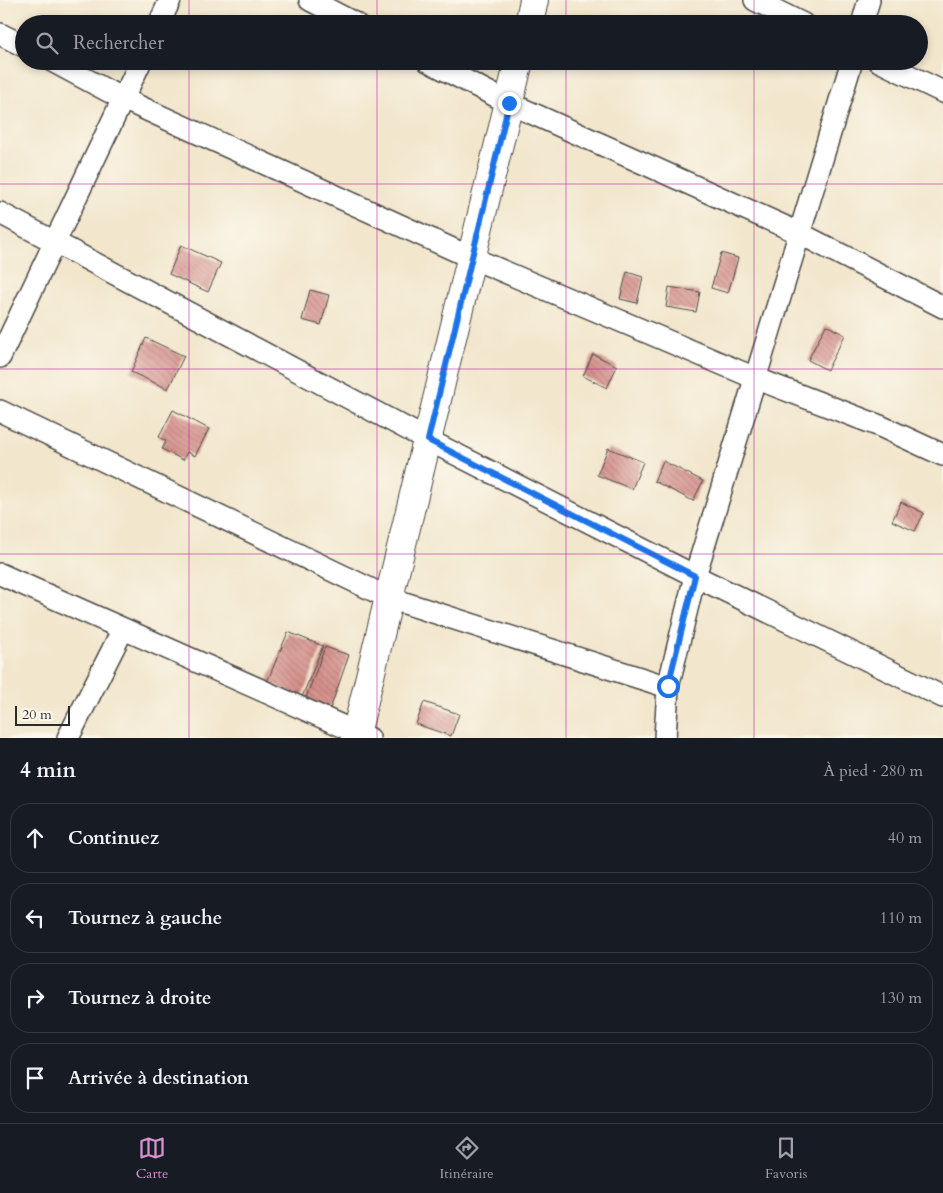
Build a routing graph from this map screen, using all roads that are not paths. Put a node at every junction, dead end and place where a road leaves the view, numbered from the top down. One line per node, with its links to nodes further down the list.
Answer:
1 (170, 0): 6 (street)
2 (310, 0): 7 (street)
3 (534, 0): 8 (main road)
4 (755, 0): 9 (street)
5 (869, 0): 10 (street)
6 (163, 15)
7 (339, 15)
8 (530, 15)
9 (785, 15)
10 (865, 15)
11 (0, 34): 12 (street)
12 (15, 42)
13 (69, 70): 20 (street)
14 (137, 70): 20 (street)
15 (445, 70): 21 (street)
16 (517, 70): 21 (main road)
17 (849, 70): 23 (street)
18 (898, 70): 19 (street)
19 (943, 92)
20 (123, 99): 24 (street); 25 (street)
21 (509, 103): 23 (street); 25 (main road)
22 (0, 213): 24 (street)
23 (799, 233): 26 (street); 28 (street)
24 (55, 241): 27 (street); 30 (street)
25 (472, 258): 28 (street); 30 (main road)
26 (943, 307)
27 (0, 357)
28 (755, 378): 31 (street); 33 (street)
29 (0, 411): 34 (street)
30 (428, 440): 33 (street); 34 (main road)
31 (943, 455)
32 (0, 574): 35 (street)
33 (695, 576): 36 (street); 37 (street)
34 (389, 598): 36 (street); 38 (main road)
35 (123, 629): 38 (street); 39 (street)
36 (668, 686): 40 (street)
37 (943, 697)
38 (360, 736)
39 (68, 738)
40 (665, 738)

